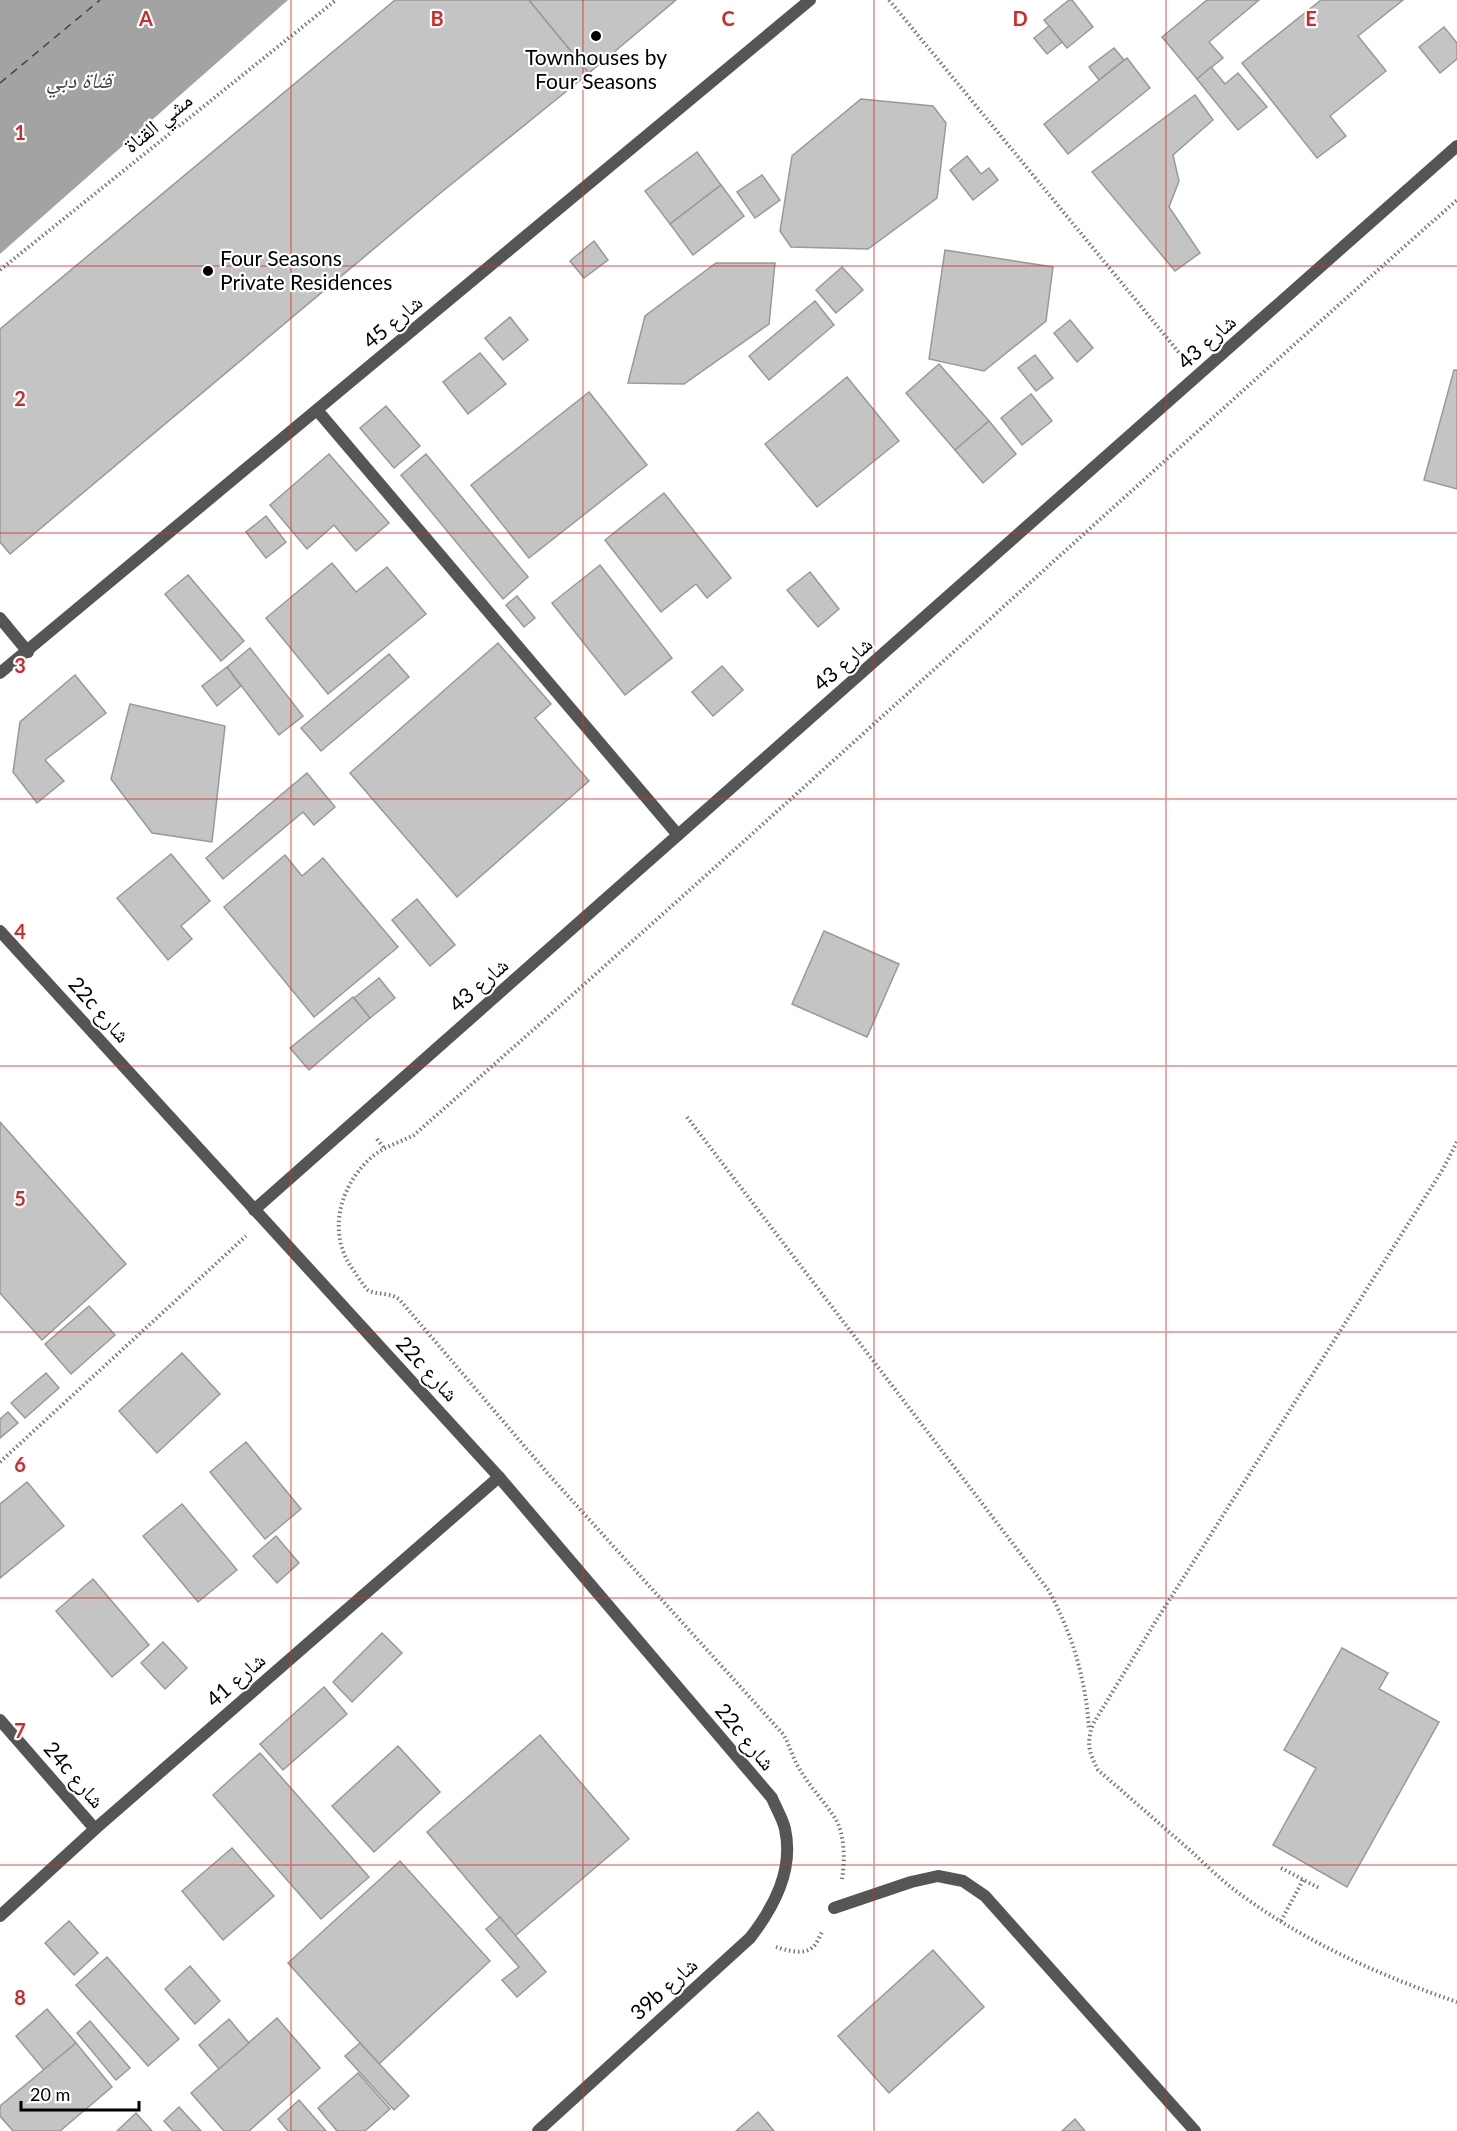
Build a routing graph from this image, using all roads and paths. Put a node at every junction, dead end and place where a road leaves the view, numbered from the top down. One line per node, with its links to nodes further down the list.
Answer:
1 (336, 0): 6 (path, مشي القناة)
2 (810, 0): 8 (street, شارع 45)
3 (889, 0): 7 (path)
4 (1457, 146): 7 (street, شارع 43)
5 (1457, 200): 17 (path)
6 (0, 270)
7 (1198, 376): 12 (street, شارع 43)
8 (317, 410): 10 (street, شارع 45); 12 (street)
9 (0, 618): 10 (street)
10 (28, 651): 11 (street, شارع 45)
11 (0, 673)
12 (678, 836): 18 (street, شارع 43)
13 (0, 931): 18 (street, 22c شارع)
14 (687, 1117): 23 (path)
15 (377, 1139): 17 (path)
16 (1457, 1142): 23 (path)
17 (384, 1148): 29 (path)
18 (254, 1210): 19 (street, 22c شارع)
19 (264, 1220): 20 (path); 21 (street, 22c شارع)
20 (0, 1462)
21 (499, 1476): 24 (street, شارع 41); 25 (street, 22c شارع)
22 (0, 1720): 24 (street, 24c شارع)
23 (1090, 1734): 31 (path)
24 (95, 1829): 30 (street, شارع 41)
25 (788, 1857): 32 (street, 39b شارع)
26 (1281, 1868): 27 (path)
27 (1303, 1880): 28 (path); 31 (path)
28 (1319, 1888)
29 (834, 1908): 32 (path); 35 (street)
30 (0, 1916)
31 (1281, 1921): 33 (path)
32 (750, 1938): 34 (street, 39b شارع)
33 (1457, 2002)
34 (538, 2131)
35 (1195, 2131)

